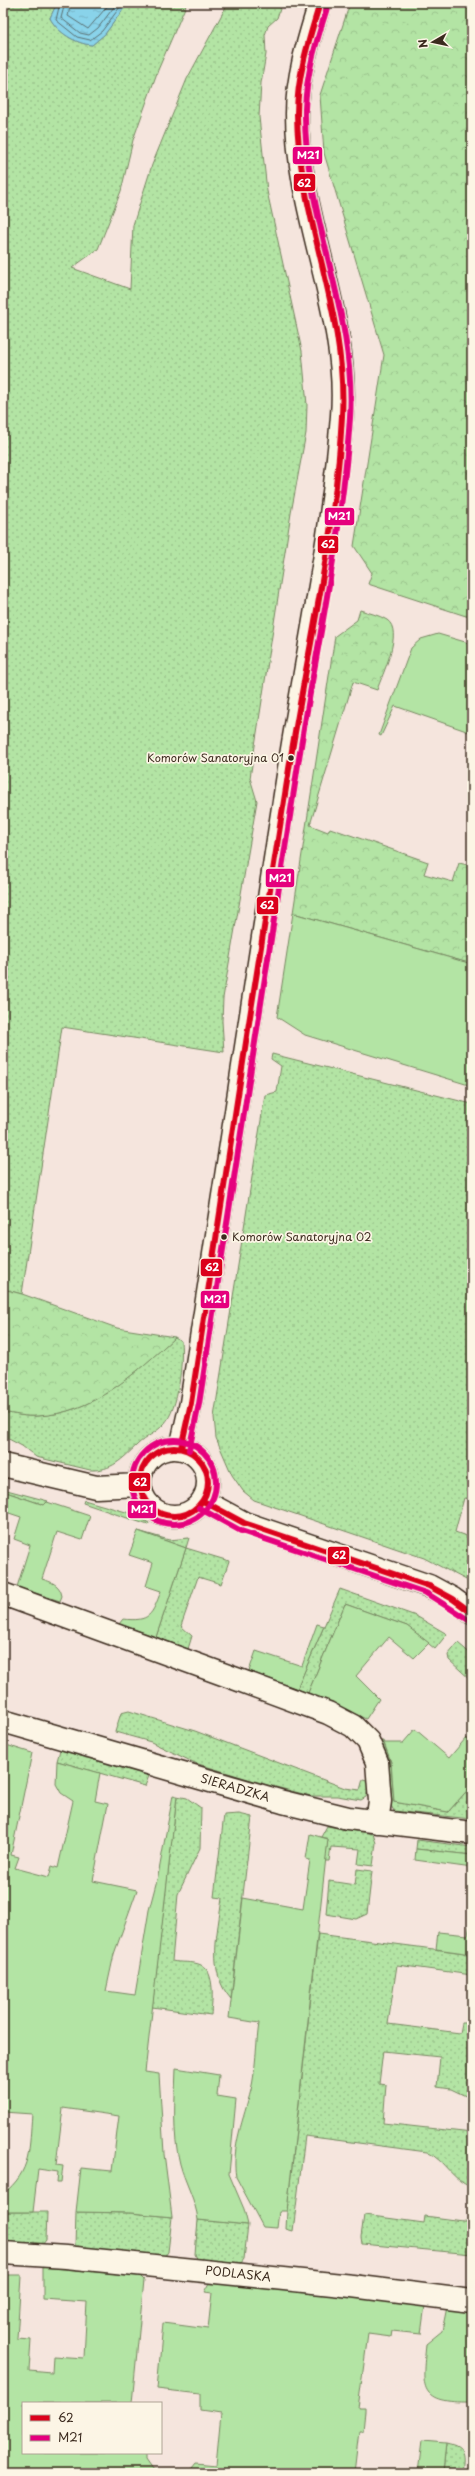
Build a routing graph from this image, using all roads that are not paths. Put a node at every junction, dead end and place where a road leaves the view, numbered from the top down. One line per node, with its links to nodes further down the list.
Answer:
1 (320, 3): 2 (street)
2 (181, 1448): 4 (street); 5 (street)
3 (3, 1465): 4 (street)
4 (140, 1485): 5 (street)
5 (203, 1501): 7 (street)
6 (3, 1594): 9 (street)
7 (472, 1612)
8 (3, 1721): 9 (street, SIERADZKA)
9 (378, 1822): 10 (street, SIERADZKA)
10 (472, 1833)
11 (3, 2254): 12 (street, PODLASKA)
12 (472, 2301)

